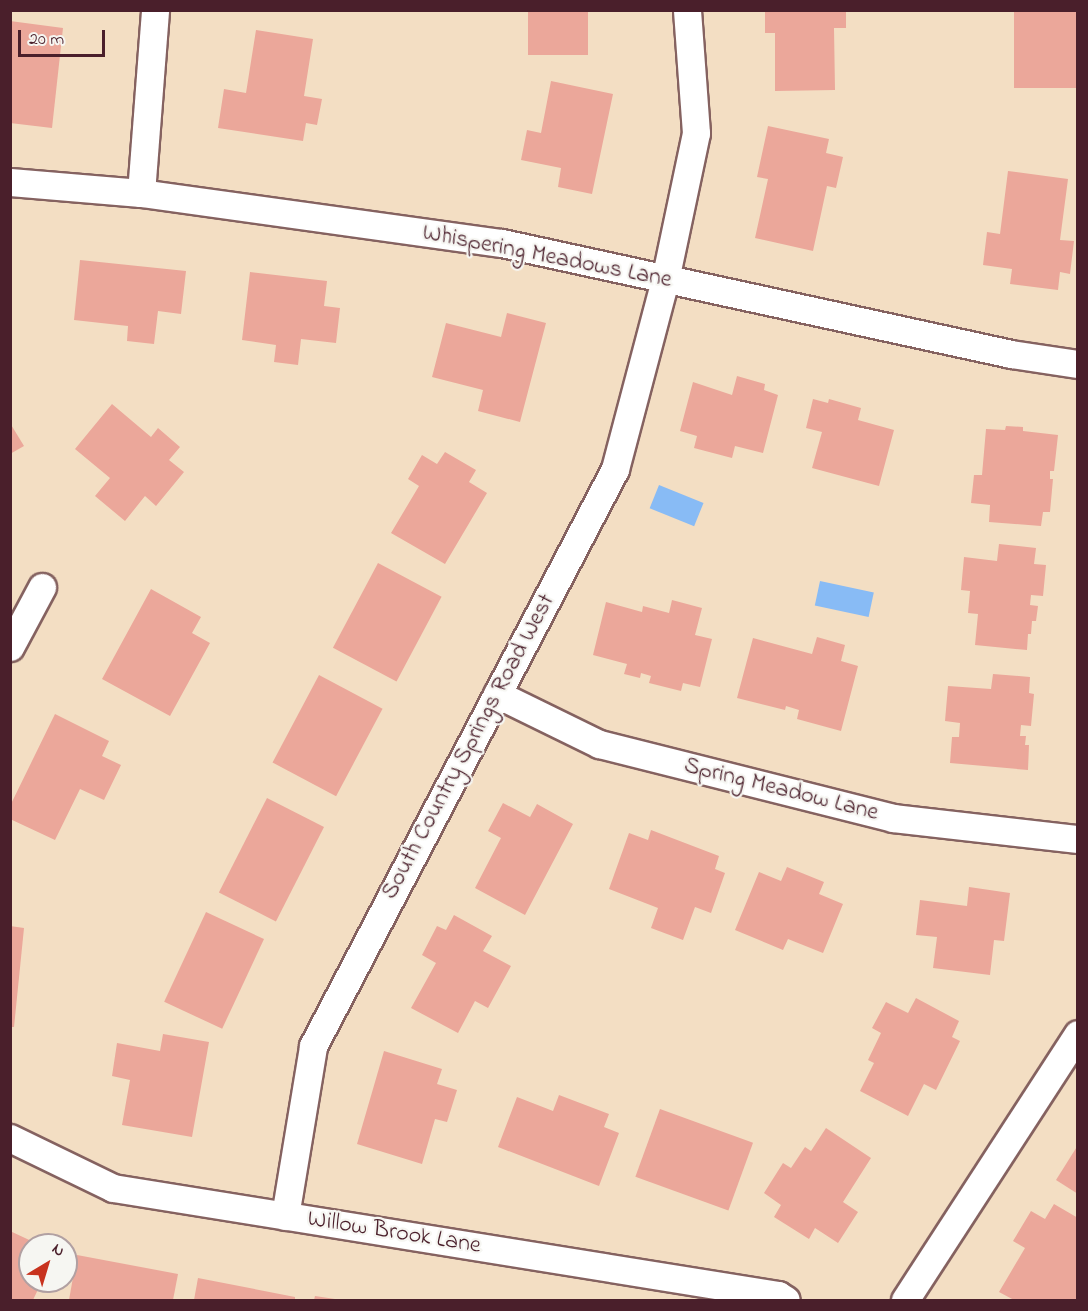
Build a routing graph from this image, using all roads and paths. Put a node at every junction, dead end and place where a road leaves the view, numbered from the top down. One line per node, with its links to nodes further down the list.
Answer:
1 (155, 10): 4 (street)
2 (687, 10): 5 (street, South Country Springs Road West)
3 (10, 182): 4 (street, Whispering Meadows Lane)
4 (141, 194): 5 (street, Whispering Meadows Lane)
5 (665, 280): 6 (street, Whispering Meadows Lane); 9 (street, South Country Springs Road West)
6 (1077, 364)
7 (42, 587): 8 (street)
8 (10, 647)
9 (497, 694): 10 (street, Spring Meadow Lane); 13 (street, South Country Springs Road West)
10 (1077, 839)
11 (1077, 1034): 15 (street)
12 (10, 1138): 13 (street, Willow Brook Lane)
13 (285, 1216): 14 (street, Willow Brook Lane)
14 (786, 1300)
15 (905, 1300)

